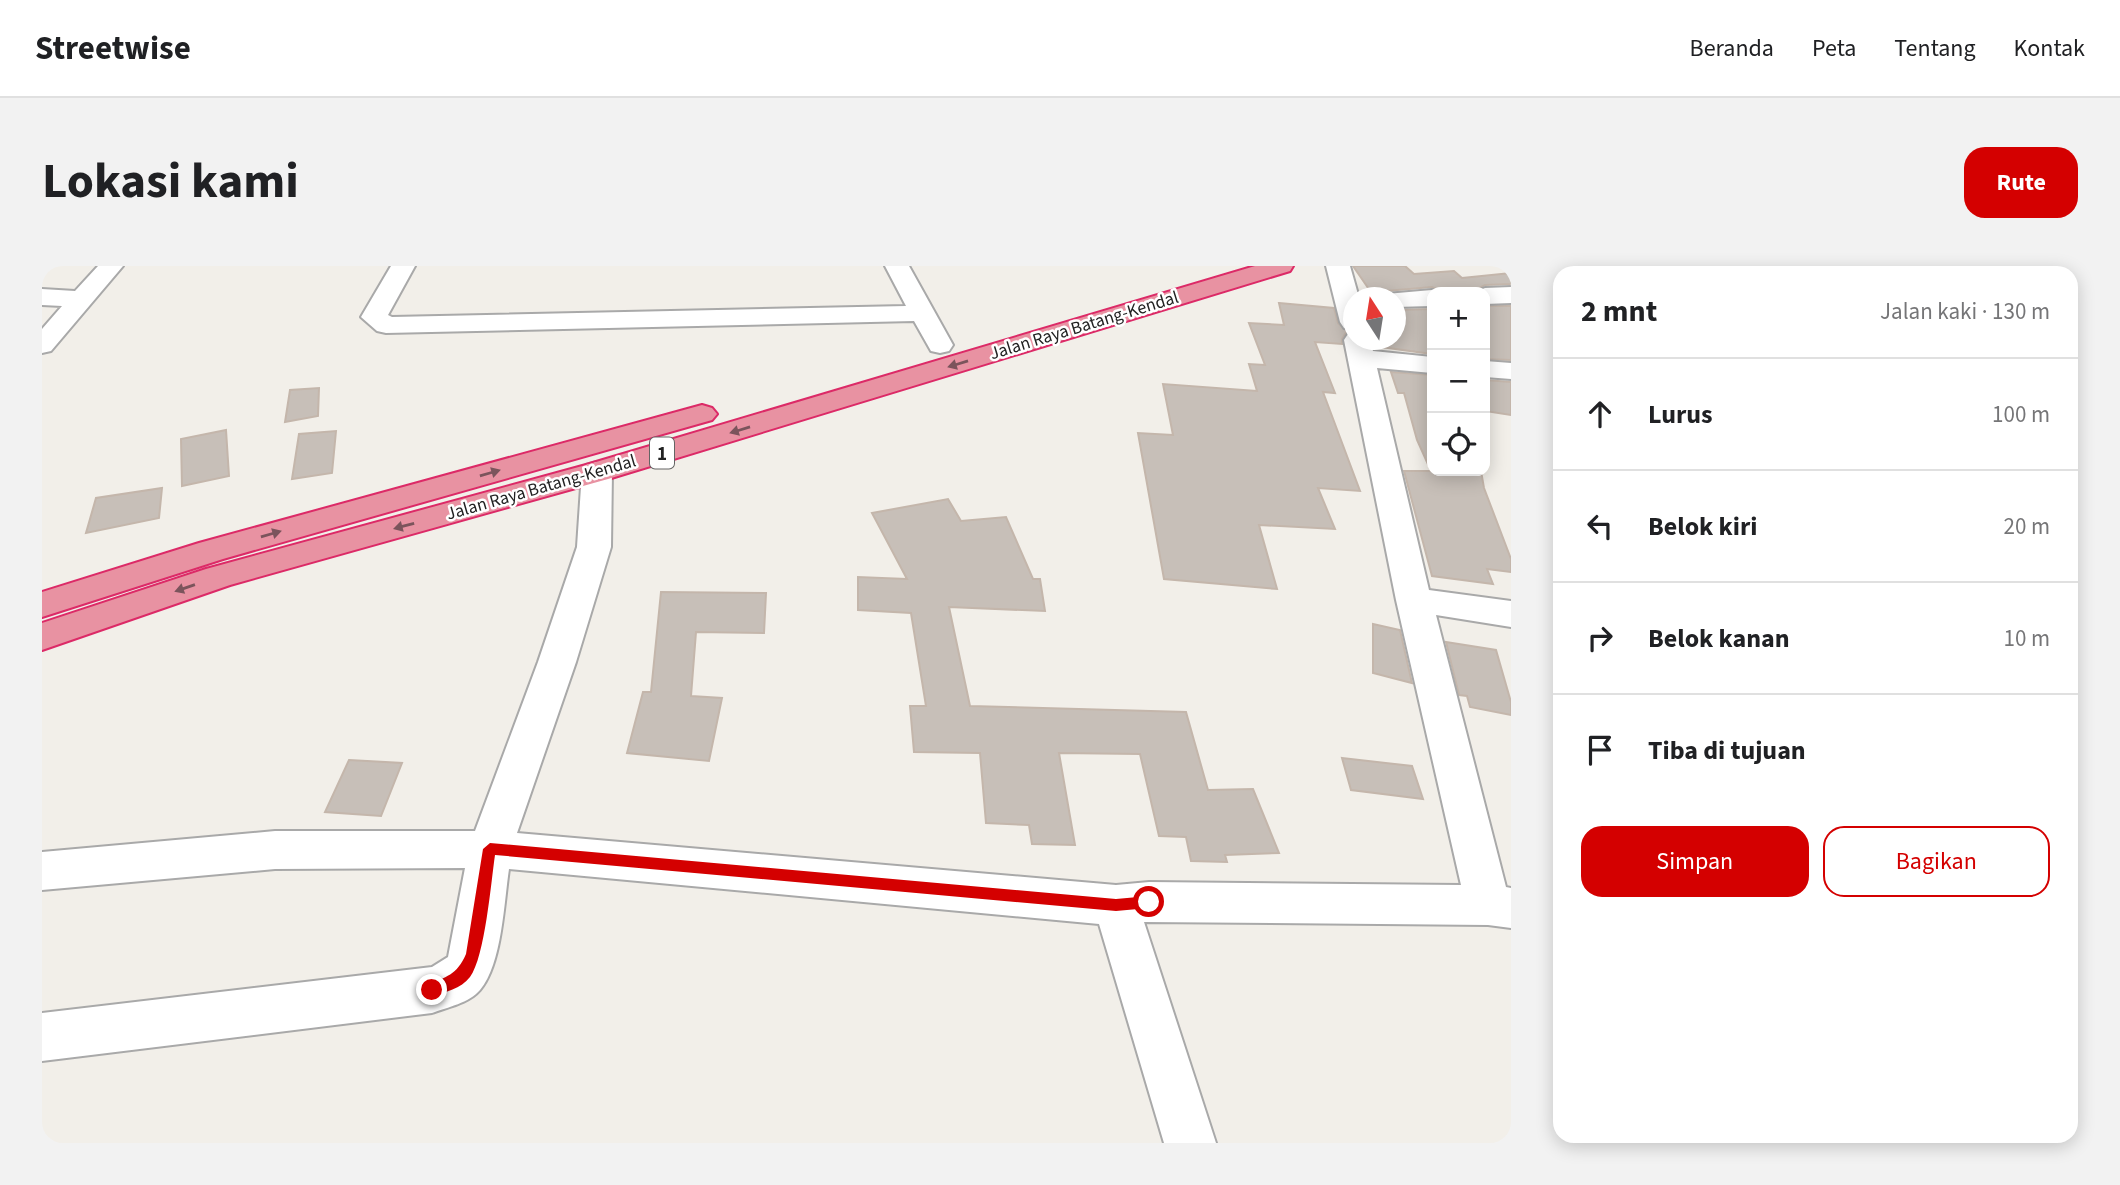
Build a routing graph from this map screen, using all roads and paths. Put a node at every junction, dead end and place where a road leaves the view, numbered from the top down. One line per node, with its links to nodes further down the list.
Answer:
1 (111, 266): 12 (street)
2 (403, 266): 14 (street)
3 (897, 266): 14 (street)
4 (1210, 266): 15 (highway, Jalan Raya Batang-Kendal / 1)
5 (1281, 266): 15 (highway, Jalan Raya Batang-Kendal / 1)
6 (1338, 266): 7 (street)
7 (1345, 287)
8 (1511, 295): 9 (street)
9 (1490, 296)
10 (42, 297): 12 (street)
11 (1427, 298): 13 (street)
12 (82, 299): 16 (street)
13 (1406, 299)
14 (923, 313): 17 (street)
15 (1029, 330): 17 (highway, Jalan Raya Batang-Kendal / 1); 23 (highway, Jalan Raya Batang-Kendal / 1, one-way to 23)
16 (42, 345)
17 (940, 345): 25 (highway, Jalan Raya Batang-Kendal / 1, one-way to 17)
18 (1359, 350): 24 (street)
19 (1364, 350): 20 (street)
20 (1427, 364)
21 (1490, 369): 22 (street)
22 (1511, 371)
23 (597, 472): 27 (highway, Jalan Raya Batang-Kendal / 1, one-way to 27); 28 (street)
24 (1414, 600): 26 (street); 31 (street)
25 (42, 605)
26 (1511, 614)
27 (42, 637)
28 (490, 849): 29 (street); 30 (street); 32 (street)
29 (42, 871)
30 (1116, 905): 31 (street); 33 (street)
31 (1499, 906)
32 (42, 1037)
33 (1190, 1143)

